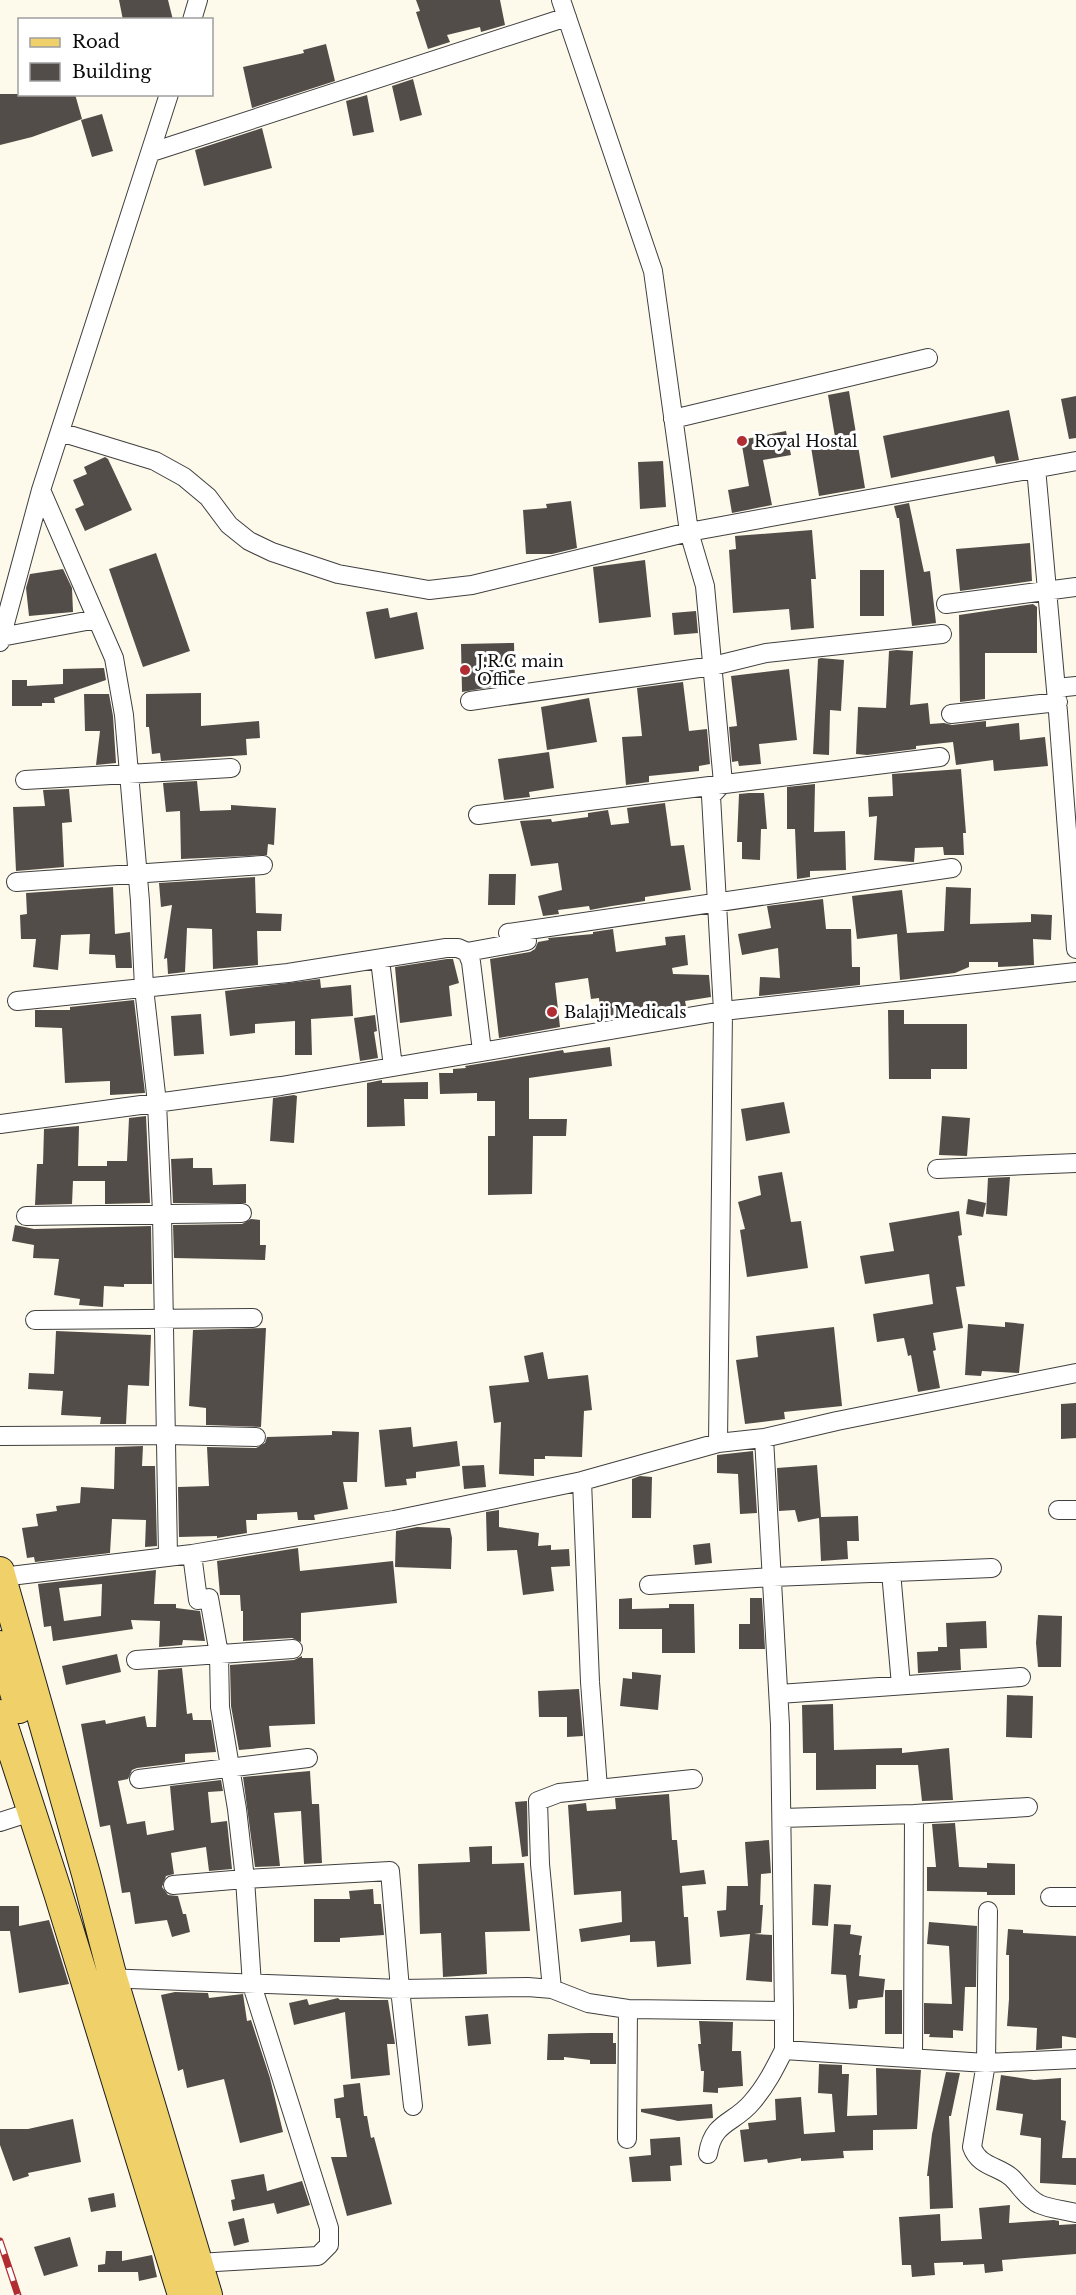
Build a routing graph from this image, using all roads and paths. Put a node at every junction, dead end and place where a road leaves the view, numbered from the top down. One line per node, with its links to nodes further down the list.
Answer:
1 (198, 0): 3 (street)
2 (564, 8): 5 (street); 7 (street)
3 (193, 18)
4 (168, 96): 5 (street)
5 (152, 152): 8 (street)
6 (928, 358): 7 (street)
7 (673, 419): 12 (street)
8 (60, 432): 11 (street); 12 (street)
9 (1076, 461): 10 (street)
10 (1036, 468): 12 (street); 14 (street)
11 (41, 490): 16 (street); 18 (street)
12 (689, 532): 19 (street)
13 (1076, 587): 14 (street)
14 (1047, 591): 15 (street); 21 (street)
15 (946, 604)
16 (97, 619): 18 (street); 26 (street)
17 (942, 634): 19 (street)
18 (1, 640)
19 (713, 669): 22 (street); 28 (street)
20 (1076, 686): 21 (street)
21 (1057, 695): 23 (street); 36 (street)
22 (470, 706)
23 (951, 714)
24 (940, 757): 28 (street)
25 (231, 768): 26 (street)
26 (129, 774): 27 (street); 32 (street)
27 (25, 780)
28 (717, 789): 29 (street); 34 (street)
29 (477, 822)
30 (263, 865): 32 (street)
31 (952, 868): 34 (street)
32 (138, 875): 33 (street); 40 (street)
33 (16, 882)
34 (710, 907): 35 (street); 37 (street); 42 (street)
35 (508, 933)
36 (1076, 949)
37 (467, 952): 38 (street); 43 (street)
38 (380, 960): 40 (street); 44 (street)
39 (1076, 972): 42 (street)
40 (144, 988): 41 (street); 45 (street)
41 (17, 1001)
42 (723, 1011): 43 (street); 60 (street)
43 (482, 1051): 44 (street)
44 (393, 1067): 45 (street)
45 (157, 1103): 46 (street); 49 (street)
46 (0, 1124)
47 (1076, 1163): 48 (street)
48 (938, 1169)
49 (162, 1213): 50 (street); 51 (street); 54 (street)
50 (242, 1213)
51 (27, 1216)
52 (253, 1318): 54 (street)
53 (35, 1320): 54 (street)
54 (164, 1320): 56 (street)
55 (1076, 1373): 59 (street)
56 (166, 1435): 57 (street); 58 (street); 63 (street)
57 (0, 1436)
58 (256, 1437)
59 (764, 1438): 60 (street); 67 (street)
60 (718, 1443): 61 (street)
61 (582, 1481): 62 (street); 81 (street)
62 (192, 1554): 63 (street); 71 (street)
63 (168, 1556): 66 (street)
64 (992, 1568): 65 (street)
65 (891, 1572): 67 (street); 74 (street)
66 (1, 1574): 87 (main road)
67 (773, 1577): 68 (street); 75 (street)
68 (650, 1585)
69 (0, 1645): 82 (main road)
70 (293, 1649): 71 (street)
71 (219, 1654): 72 (street); 78 (street)
72 (136, 1660)
73 (1021, 1677): 74 (street)
74 (901, 1685): 75 (street)
75 (779, 1694): 85 (street)
76 (0, 1714): 82 (main road)
77 (308, 1758): 78 (street)
78 (231, 1767): 79 (street); 88 (street)
79 (139, 1779)
80 (693, 1779): 81 (street)
81 (598, 1788): 97 (street)
82 (38, 1806): 86 (street); 87 (main road); 94 (main road)
83 (1028, 1807): 84 (street)
84 (914, 1814): 85 (street); 101 (street)
85 (782, 1818): 99 (street)
86 (0, 1822)
87 (81, 1859): 93 (main road)
88 (245, 1879): 89 (street); 95 (street); 96 (street)
89 (173, 1885)
90 (1050, 1897): 91 (street)
91 (1076, 1898)
92 (988, 1911): 103 (street)
93 (113, 1978): 94 (street); 95 (street); 108 (main road)
94 (84, 1979): 109 (main road)
95 (252, 1985): 96 (street); 108 (street)
96 (400, 1989): 97 (street); 104 (street)
97 (552, 1989): 98 (street)
98 (628, 2009): 99 (street); 105 (street)
99 (784, 2011): 100 (street)
100 (784, 2050): 101 (street); 106 (street)
101 (913, 2057): 103 (street)
102 (1076, 2059): 103 (street)
103 (986, 2063): 107 (street)
104 (413, 2106)
105 (627, 2139)
106 (708, 2154)
107 (1076, 2213)
108 (198, 2263): 110 (main road)
109 (182, 2295)
110 (208, 2295)

